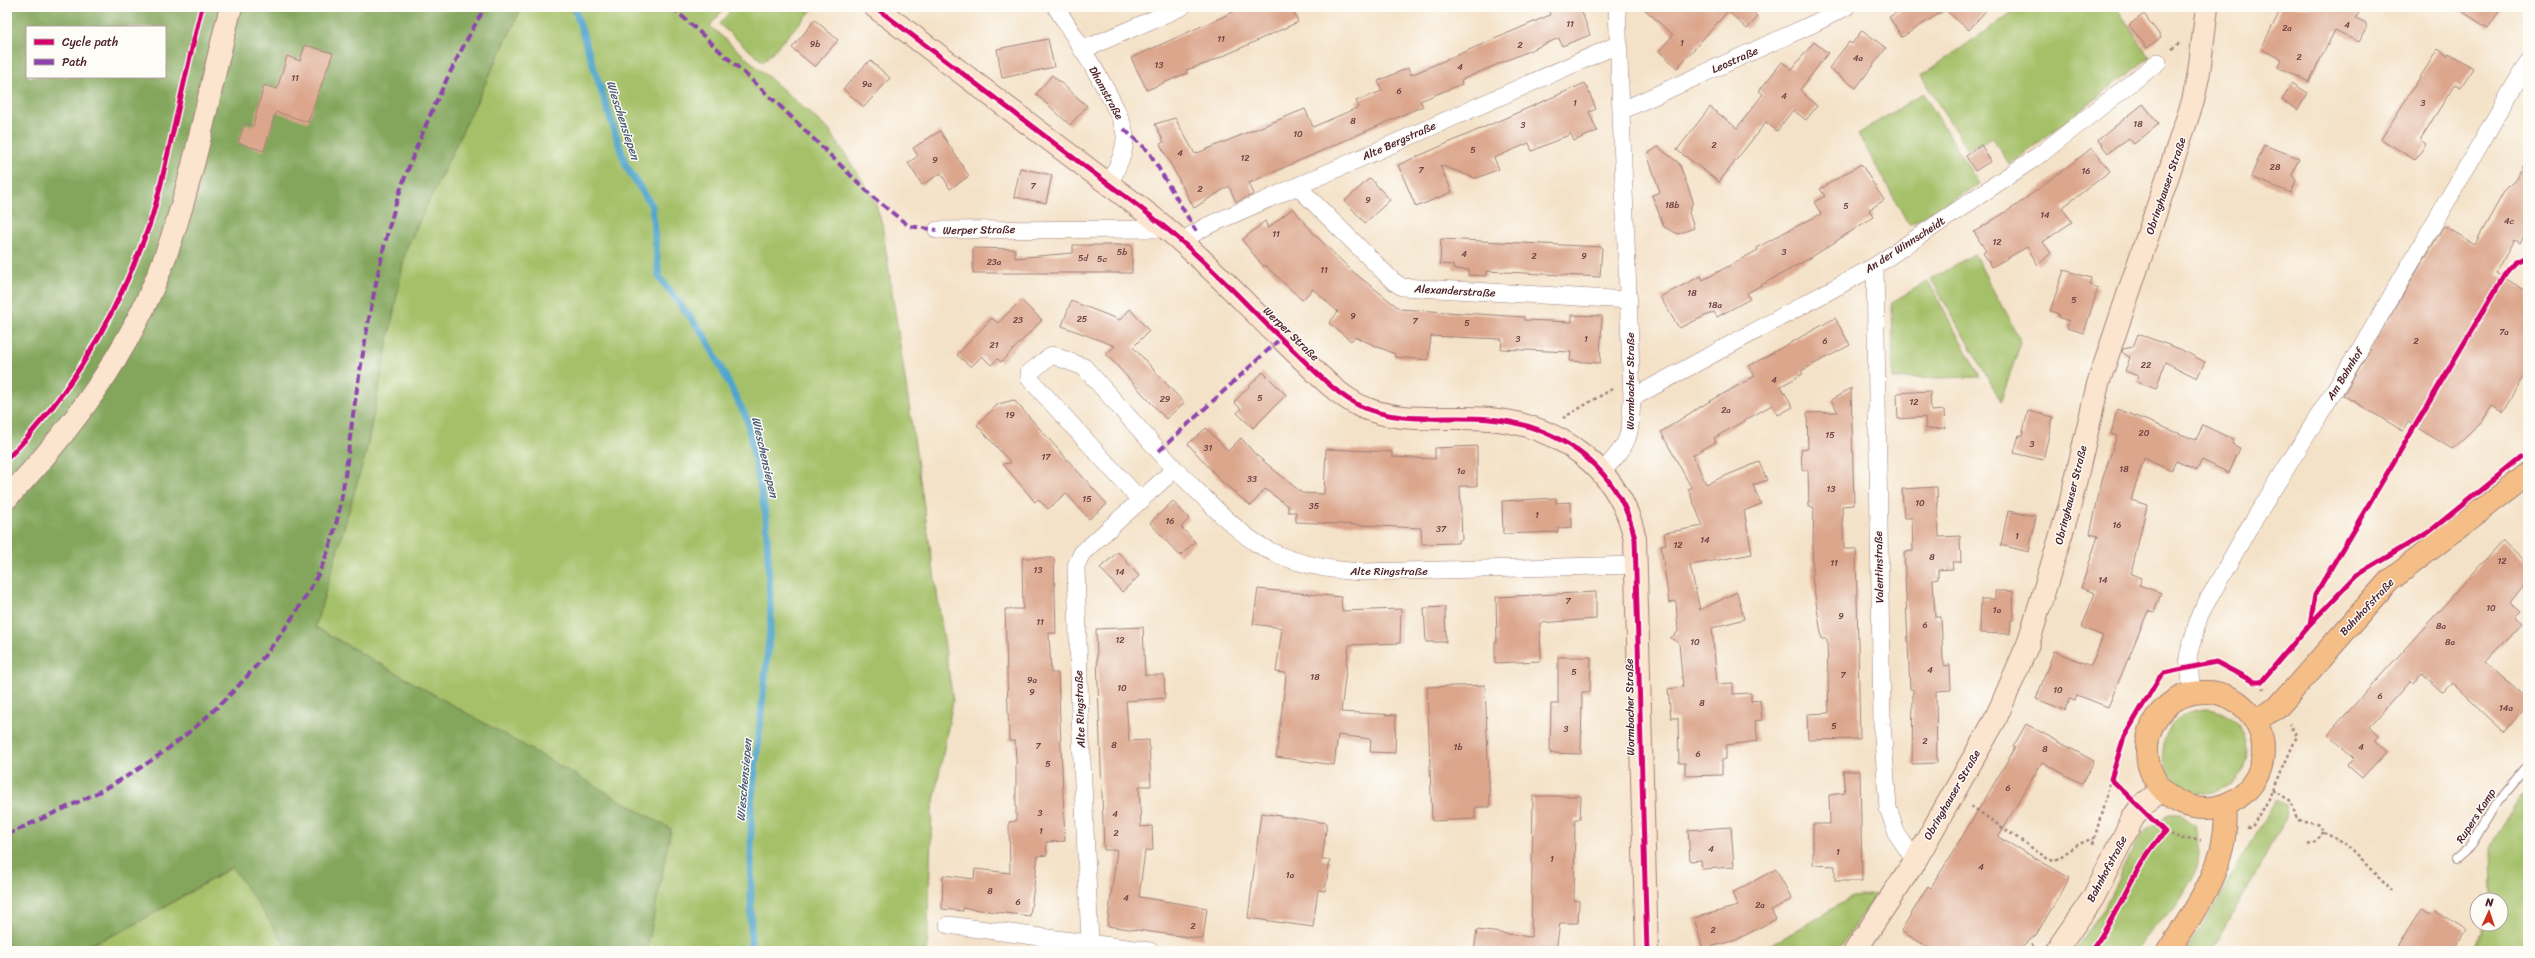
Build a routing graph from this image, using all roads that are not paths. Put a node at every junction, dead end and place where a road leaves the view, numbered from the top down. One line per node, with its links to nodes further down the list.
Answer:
1 (231, 7): 23 (main road)
2 (875, 7): 13 (main road, Werper Straße)
3 (1056, 7): 9 (street, Dhamstraße)
4 (1182, 7): 9 (street)
5 (1617, 7): 8 (street, Wormbacher Straße)
6 (1846, 7): 12 (street, Leostraße)
7 (2208, 7): 32 (main road, Obringhauser Straße)
8 (1619, 44): 12 (street, Wormbacher Straße); 14 (street, Alte Bergstraße)
9 (1082, 50): 13 (street, Dhamstraße)
10 (2158, 62): 17 (street, An der Winnscheidt)
11 (2528, 62): 26 (street, Am Bahnhof)
12 (1623, 110): 18 (street, Wormbacher Straße)
13 (1110, 185): 16 (main road, Werper Straße)
14 (1297, 186): 16 (street, Alte Bergstraße); 18 (street, Alexanderstraße)
15 (937, 230): 16 (street, Werper Straße)
16 (1173, 235): 21 (main road, Werper Straße)
17 (1875, 266): 19 (street, An der Winnscheidt); 32 (street, Valentinstraße)
18 (1629, 300): 19 (street, Wormbacher Straße)
19 (1632, 398): 21 (street, Wormbacher Straße)
20 (1175, 469): 24 (street, Alte Ringstraße); 24 (street, Alte Ringstraße); 25 (street, Alte Ringstraße)
21 (1602, 472): 25 (main road, Wormbacher Straße)
22 (2528, 474): 27 (main road, Bahnhofstraße)
23 (7, 498)
24 (1140, 501): 34 (street, Alte Ringstraße)
25 (1637, 565): 36 (main road, Wormbacher Straße)
26 (2192, 693): 27 (main road); 29 (main road)
27 (2255, 720): 30 (main road)
28 (2528, 765): 31 (lane, Rupers Kamp)
29 (2162, 790): 30 (main road); 38 (main road, Bahnhofstraße)
30 (2225, 805): 39 (main road)
31 (2456, 859)
32 (1915, 861): 37 (main road, Obringhauser Straße)
33 (948, 925): 34 (street)
34 (1090, 944): 35 (street)
35 (1150, 951)
36 (1647, 951)
37 (1855, 951)
38 (2056, 951)
39 (2168, 951)

